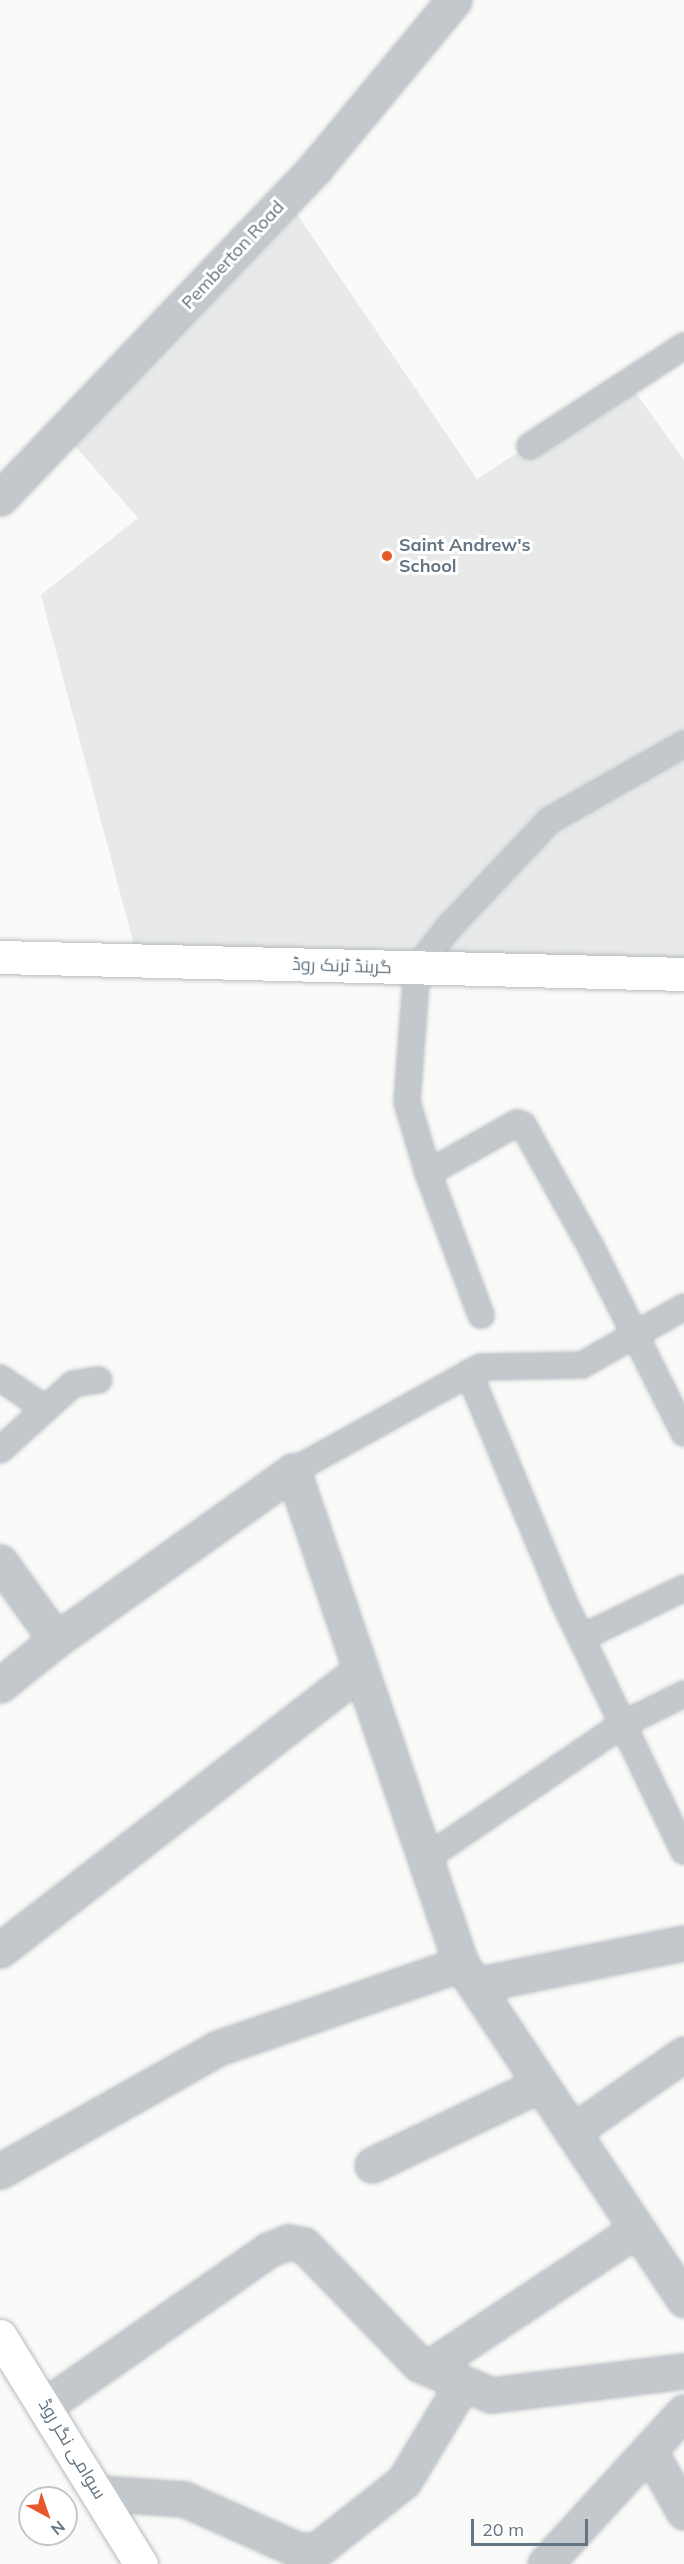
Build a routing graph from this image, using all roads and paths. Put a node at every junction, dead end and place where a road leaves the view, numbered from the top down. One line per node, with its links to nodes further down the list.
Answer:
1 (454, 0): 4 (street, Pemberton Road)
2 (684, 346): 3 (lane)
3 (530, 446)
4 (0, 498)
5 (684, 744): 7 (lane)
6 (0, 957): 7 (main road, گرینڈ ٹرنک روڈ)
7 (417, 968): 8 (main road, گرینڈ ٹرنک روڈ); 9 (lane)
8 (684, 975)
9 (429, 1173): 11 (lane); 12 (lane)
10 (684, 1308): 12 (lane)
11 (481, 1315)
12 (635, 1334): 13 (lane); 17 (lane)
13 (469, 1374): 19 (lane); 22 (lane)
14 (0, 1378): 16 (lane)
15 (99, 1380): 16 (lane)
16 (46, 1409): 18 (lane)
17 (684, 1433)
18 (0, 1450)
19 (294, 1471): 23 (street); 24 (street)
20 (0, 1562): 23 (street)
21 (684, 1588): 22 (lane)
22 (581, 1638): 27 (lane)
23 (56, 1640): 25 (street)
24 (361, 1670): 29 (street); 31 (street)
25 (0, 1685)
26 (684, 1694): 27 (lane)
27 (623, 1724): 28 (lane); 29 (lane)
28 (684, 1851)
29 (426, 1859): 32 (street)
30 (684, 1943): 32 (street)
31 (0, 1950)
32 (468, 1974): 34 (street); 37 (street)
33 (684, 2054): 35 (street)
34 (541, 2084): 35 (street); 36 (street)
35 (572, 2132): 38 (street)
36 (372, 2165)
37 (0, 2171)
38 (637, 2229): 39 (street); 41 (street)
39 (679, 2283)
40 (0, 2336): 44 (main road, سوامی نگر روڈ)
41 (428, 2368): 43 (street); 44 (street)
42 (684, 2370): 43 (street)
43 (462, 2383): 47 (street)
44 (46, 2405): 47 (main road, سوامی نگر روڈ)
45 (684, 2412): 46 (street)
46 (649, 2450): 48 (street); 50 (street)
47 (99, 2493): 49 (main road, سوامی نگر روڈ)
48 (684, 2512)
49 (141, 2564)
50 (546, 2564)

